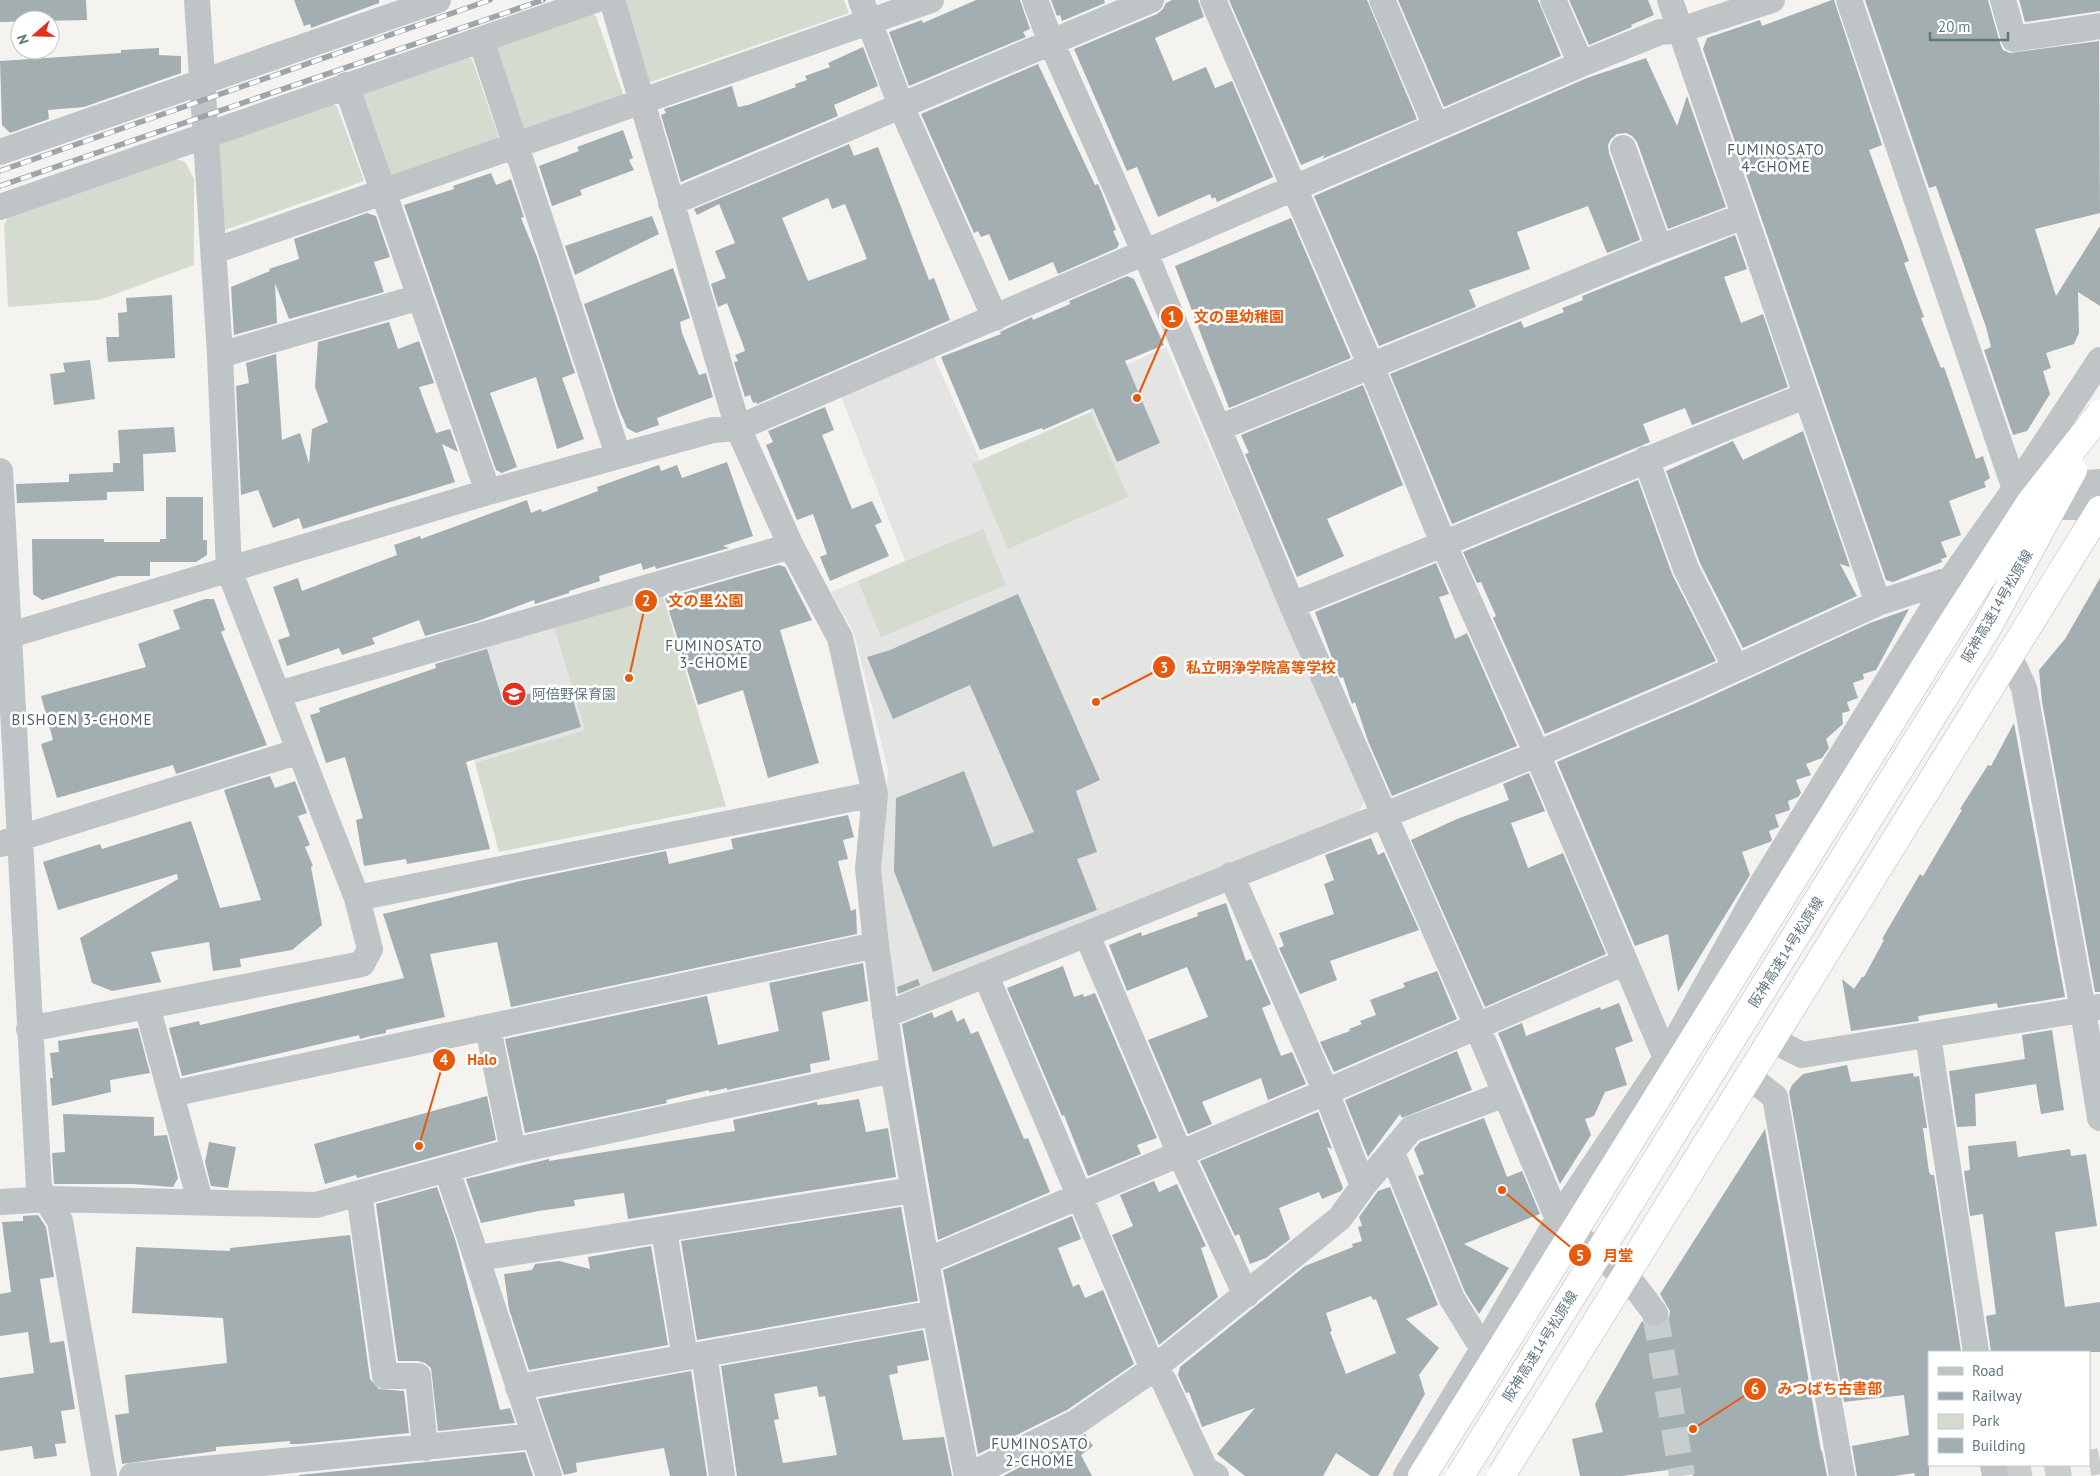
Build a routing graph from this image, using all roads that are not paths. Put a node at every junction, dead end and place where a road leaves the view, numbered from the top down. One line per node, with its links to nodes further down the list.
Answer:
1 (198, 0): 21 (street)
2 (438, 0): 21 (street)
3 (596, 0): 18 (street)
4 (612, 0): 23 (street)
5 (931, 0): 15 (street)
6 (1035, 0): 19 (street)
7 (1151, 0): 19 (street)
8 (1213, 0): 30 (street)
9 (1382, 0): 25 (street)
10 (1553, 0): 20 (street)
11 (1670, 0): 17 (street)
12 (1772, 0): 17 (street)
13 (1849, 0): 53 (street)
14 (2003, 0): 16 (street)
15 (866, 11): 23 (street); 24 (street)
16 (2100, 26)
17 (1680, 30): 20 (street); 34 (street)
18 (481, 40): 22 (street); 27 (street)
19 (1050, 42): 24 (street); 37 (street)
20 (1581, 64): 25 (street)
21 (202, 80): 26 (street); 29 (street)
22 (346, 85): 26 (street); 31 (street)
23 (642, 101): 27 (street); 32 (street)
24 (901, 106): 32 (street); 39 (street)
25 (1436, 126): 30 (street)
26 (207, 134): 33 (street); 36 (street)
27 (516, 145): 31 (street); 48 (street)
28 (1623, 148): 35 (street)
29 (0, 152)
30 (1294, 189): 37 (street); 42 (street)
31 (383, 190): 36 (street); 38 (street)
32 (671, 203): 46 (street)
33 (0, 207)
34 (1744, 216): 35 (street); 43 (street)
35 (1659, 248): 42 (street)
36 (214, 251): 40 (street)
37 (1145, 253): 39 (street); 47 (street)
38 (420, 297): 40 (street); 52 (street)
39 (995, 318): 46 (street)
40 (220, 355): 58 (street)
41 (2100, 360): 53 (street)
42 (1371, 366): 47 (street); 56 (street)
43 (1805, 396): 49 (street); 60 (street)
44 (2100, 414): 125 (highway, bridge)
45 (2100, 420): 126 (highway, 阪神高速14号松原線, bridge)
46 (738, 428): 48 (street); 57 (street)
47 (1219, 428): 61 (street)
48 (618, 455): 52 (street)
49 (1646, 459): 56 (street); 63 (street)
50 (0, 471): 62 (street)
51 (2100, 482): 53 (street)
52 (488, 492): 58 (street)
53 (2009, 498): 54 (street); 59 (street)
54 (2100, 509): 127 (highway, bridge)
55 (2100, 526): 64 (street)
56 (1444, 544): 61 (street); 67 (street)
57 (791, 546): 65 (street); 68 (street)
58 (230, 570): 62 (street); 65 (street)
59 (1951, 580): 60 (street); 85 (street)
60 (1878, 603): 63 (street)
61 (1292, 605): 69 (street)
62 (4, 637): 70 (street)
63 (1736, 668): 67 (street)
64 (2015, 668): 78 (street); 84 (street)
65 (278, 694): 66 (street)
66 (300, 751): 70 (street); 72 (street)
67 (1537, 754): 69 (street); 75 (street)
68 (875, 794): 72 (street); 74 (street)
69 (1384, 813): 71 (street); 80 (street)
70 (10, 841): 82 (street)
71 (1231, 875): 73 (street); 88 (street)
72 (357, 898): 77 (street)
73 (1087, 935): 76 (street); 94 (street)
74 (876, 945): 79 (street); 81 (street)
75 (1625, 962): 80 (street); 85 (street)
76 (986, 976): 79 (street); 99 (street)
77 (147, 1006): 82 (street); 89 (street)
78 (2092, 1009): 83 (street); 91 (street)
79 (885, 1015): 86 (street)
80 (1475, 1022): 88 (street); 90 (street)
81 (488, 1028): 89 (street); 92 (street)
82 (29, 1029): 100 (street)
83 (1928, 1036): 84 (street); 112 (street)
84 (1782, 1045): 87 (street)
85 (1666, 1058): 103 (street)
86 (893, 1070): 92 (street); 97 (street)
87 (1757, 1083): 107 (street); 129 (street)
88 (1326, 1092): 94 (street); 96 (street)
89 (171, 1094): 101 (street)
90 (1505, 1094): 93 (street); 103 (street)
91 (2100, 1118)
92 (513, 1152): 95 (street)
93 (1392, 1153): 96 (street); 111 (street)
94 (1180, 1154): 99 (street); 108 (street)
95 (447, 1171): 98 (street); 105 (street)
96 (1363, 1186): 108 (street)
97 (913, 1190): 104 (street); 106 (street)
98 (359, 1194): 101 (street); 117 (street)
99 (1081, 1196): 106 (street); 114 (street)
100 (48, 1199): 101 (street); 102 (street); 119 (street)
101 (200, 1201)
102 (0, 1202)
103 (1558, 1219): 107 (street); 111 (street)
104 (664, 1231): 105 (street); 113 (street)
105 (478, 1258): 115 (street)
106 (926, 1261): 109 (street)
107 (1633, 1284): 110 (street); 128 (street)
108 (1246, 1295): 114 (street)
109 (935, 1313): 113 (street); 123 (street)
110 (1655, 1313)
111 (1483, 1349): 124 (street)
112 (1976, 1351)
113 (695, 1356): 115 (street); 122 (street)
114 (1153, 1369): 118 (street); 123 (street)
115 (518, 1387): 116 (street)
116 (535, 1436): 117 (street); 121 (street)
117 (425, 1448): 120 (street)
118 (1207, 1474)
119 (104, 1476)
120 (132, 1476)
121 (549, 1476)
122 (722, 1476)
123 (968, 1476)
124 (1406, 1476)
125 (1422, 1476)
126 (1460, 1476)
127 (1501, 1476)
128 (1515, 1476)
129 (1842, 1476)

